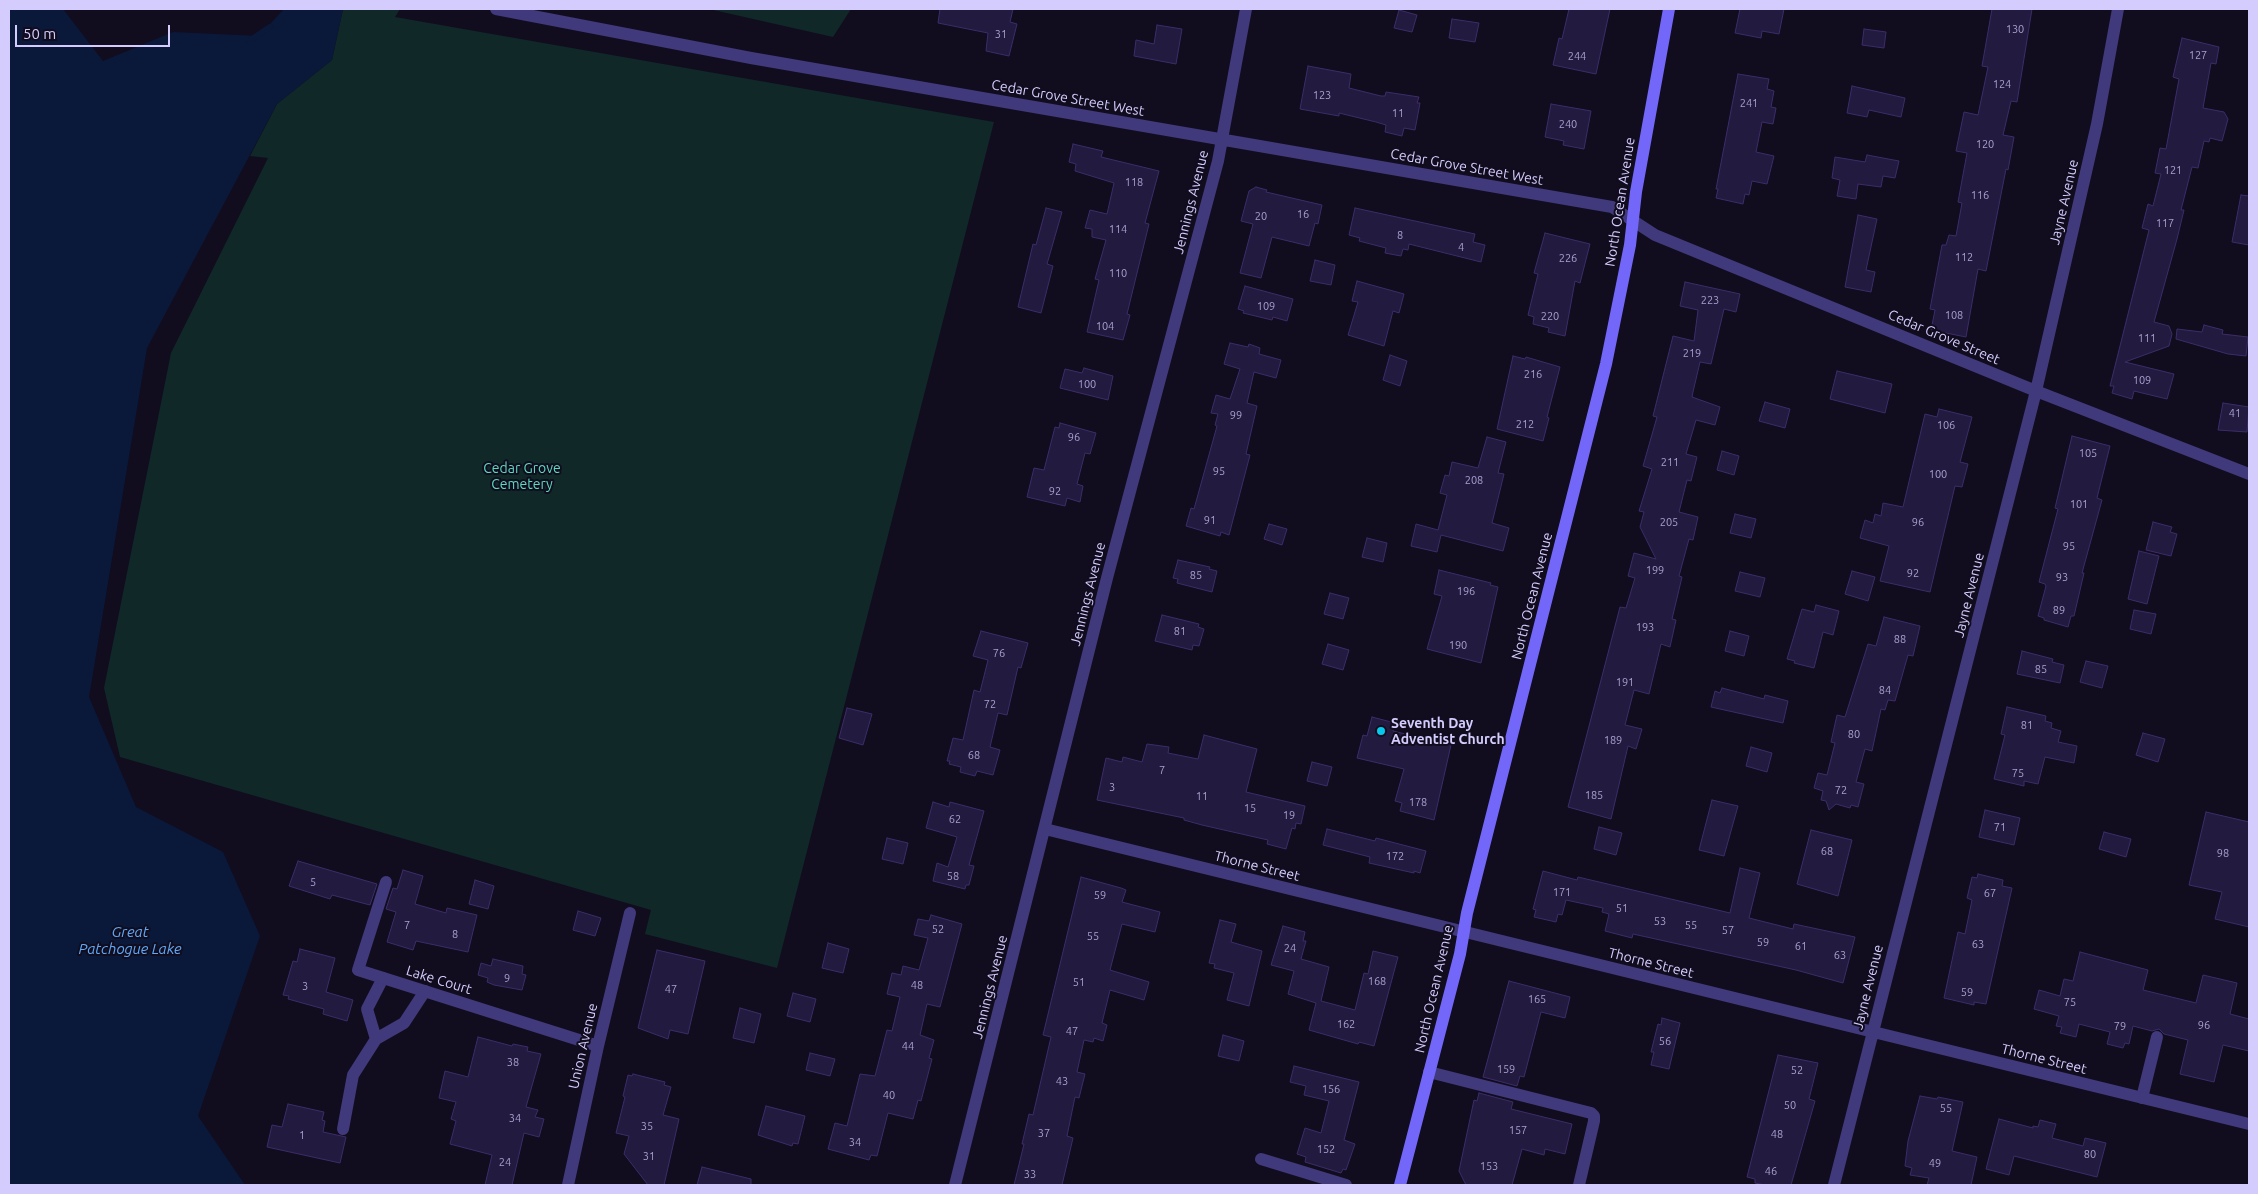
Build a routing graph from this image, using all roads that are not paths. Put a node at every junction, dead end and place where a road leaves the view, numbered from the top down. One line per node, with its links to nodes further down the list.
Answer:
1 (496, 9): 5 (street, Cedar Grove Street West)
2 (1246, 9): 5 (street, Jennings Avenue)
3 (1669, 9): 6 (street, North Ocean Avenue)
4 (2118, 9): 7 (street, Jayne Avenue)
5 (1222, 140): 6 (street, Cedar Grove Street West); 9 (street, Jennings Avenue)
6 (1632, 219): 7 (street, Cedar Grove Street); 12 (street, North Ocean Avenue)
7 (2036, 391): 8 (street, Cedar Grove Street); 15 (street, Jayne Avenue)
8 (2249, 474)
9 (1045, 829): 12 (street, Thorne Street); 25 (street, Jennings Avenue)
10 (386, 882): 13 (street, Lake Court)
11 (630, 913): 18 (street, Union Avenue)
12 (1463, 932): 15 (street, Thorne Street); 19 (street, North Ocean Avenue)
13 (383, 978): 14 (street, Lake Court); 17 (street)
14 (425, 991): 17 (street); 18 (street, Lake Court)
15 (1872, 1032): 20 (street, Thorne Street); 29 (street, Jayne Avenue)
16 (2156, 1037): 20 (street)
17 (376, 1039): 22 (street)
18 (598, 1046): 24 (street, Union Avenue)
19 (1429, 1072): 27 (street, North Ocean Avenue); 28 (street)
20 (2142, 1098): 21 (street, Thorne Street)
21 (2249, 1124)
22 (343, 1129)
23 (1261, 1159): 26 (street)
24 (568, 1185)
25 (955, 1185)
26 (1346, 1185)
27 (1400, 1185)
28 (1579, 1185)
29 (1834, 1185)

